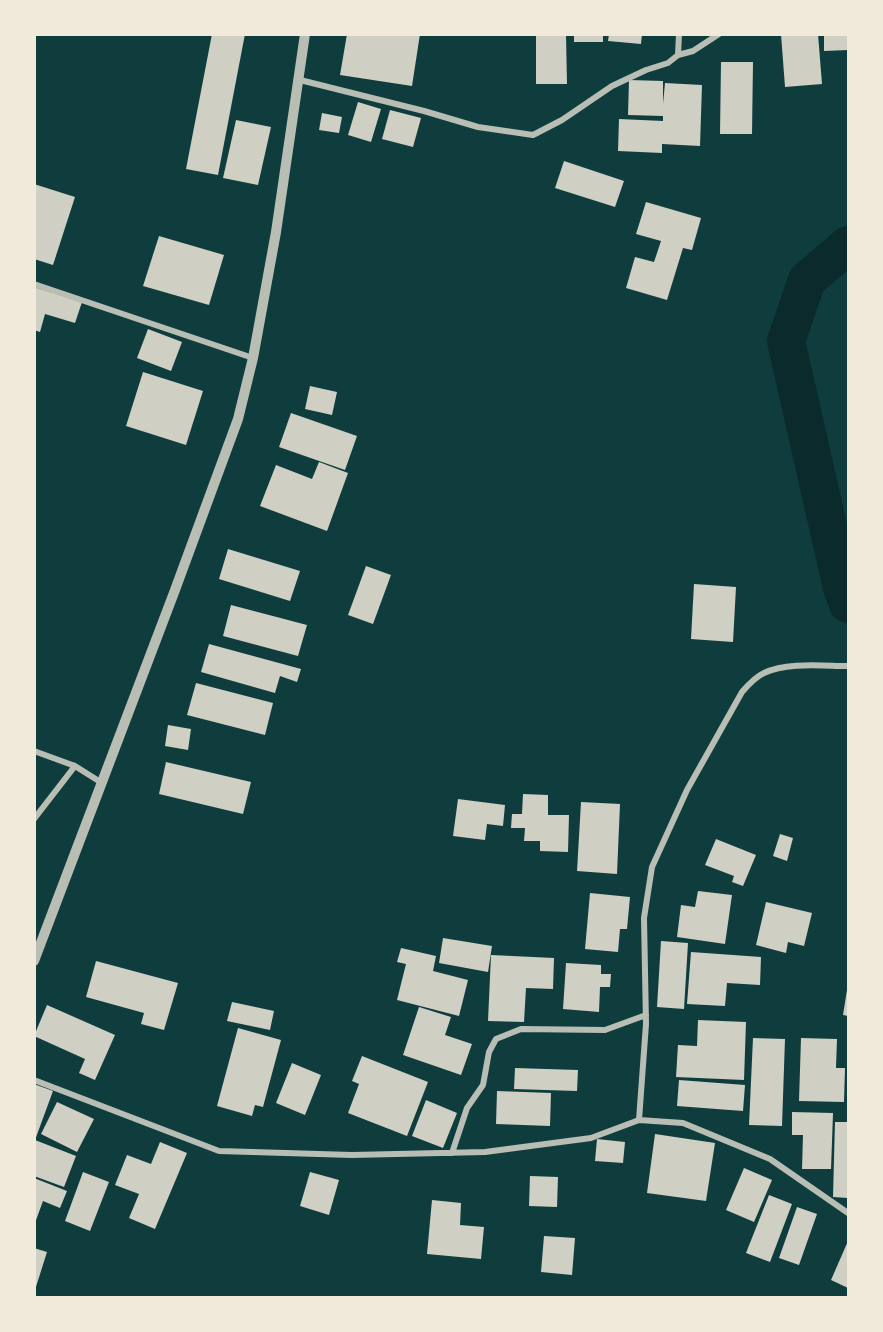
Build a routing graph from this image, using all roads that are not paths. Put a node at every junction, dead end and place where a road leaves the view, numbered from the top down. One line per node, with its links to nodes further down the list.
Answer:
1 (305, 34): 5 (street)
2 (679, 34): 4 (street)
3 (719, 34): 4 (street)
4 (678, 55): 5 (street)
5 (300, 80): 7 (street)
6 (34, 284): 7 (street)
7 (253, 358): 11 (street)
8 (849, 666): 14 (street)
9 (34, 752): 10 (street)
10 (75, 766): 11 (street); 12 (street)
11 (102, 783): 13 (street)
12 (34, 819)
13 (34, 961)
14 (646, 1015): 16 (street); 17 (street)
15 (34, 1080): 17 (street)
16 (639, 1120): 17 (street); 18 (street)
17 (452, 1153)
18 (849, 1213)

